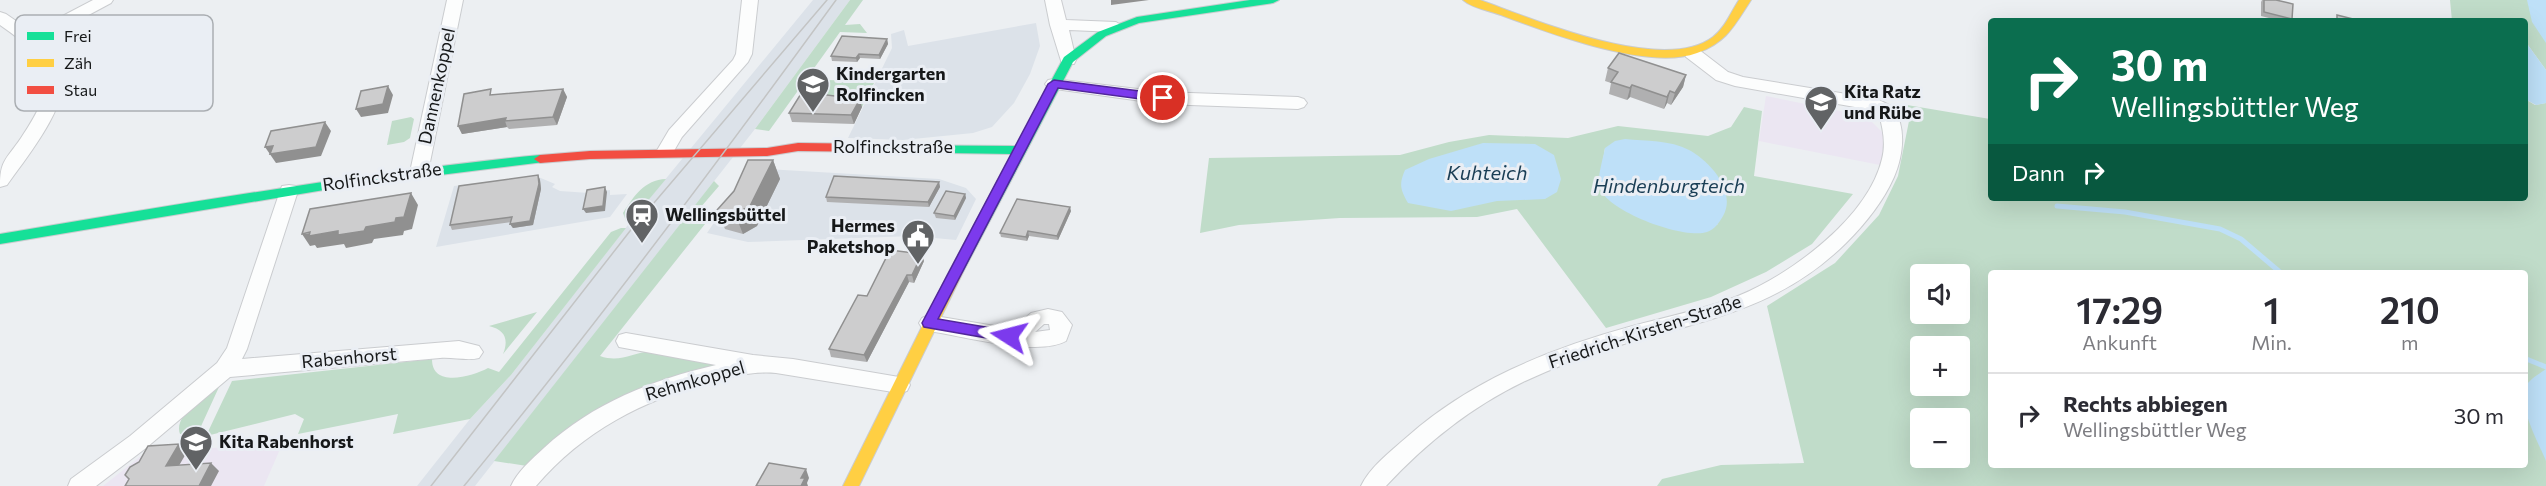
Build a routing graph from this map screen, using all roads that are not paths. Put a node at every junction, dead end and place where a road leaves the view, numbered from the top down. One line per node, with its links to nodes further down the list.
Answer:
1 (105, 0): 8 (street)
2 (455, 0): 22 (street, Dannenkoppel)
3 (750, 0): 19 (street)
4 (1053, 0): 10 (street)
5 (1273, 0): 11 (main road)
6 (1469, 0): 13 (main road)
7 (1745, 0): 13 (main road)
8 (77, 15)
9 (0, 17): 12 (street)
10 (1058, 25): 11 (street); 14 (street)
11 (1116, 27): 14 (main road)
12 (15, 28)
13 (1692, 53): 36 (street, Friedrich-Kirsten-Straße)
14 (1068, 60): 15 (main road)
15 (1054, 84): 16 (street); 18 (main road)
16 (1298, 103)
17 (45, 111): 23 (street)
18 (1019, 150): 20 (main road, Rolfinckstraße); 26 (main road)
19 (664, 152): 20 (main road, Rolfinckstraße); 22 (main road, Rolfinckstraße)
20 (767, 152): 21 (main road, Rolfinckstraße)
21 (925, 163)
22 (419, 172): 24 (main road, Rolfinckstraße)
23 (0, 181)
24 (289, 191): 25 (main road, Rolfinckstraße); 31 (street)
25 (0, 239)
26 (929, 323): 27 (street); 32 (main road)
27 (1018, 337)
28 (626, 341): 30 (street, Rehmkoppel)
29 (472, 352): 31 (street, Rabenhorst)
30 (757, 363): 32 (street, Rehmkoppel); 34 (street, Rehmkoppel)
31 (225, 369): 33 (street)
32 (899, 386): 35 (main road)
33 (79, 486)
34 (522, 486)
35 (851, 486)
36 (1372, 486)

